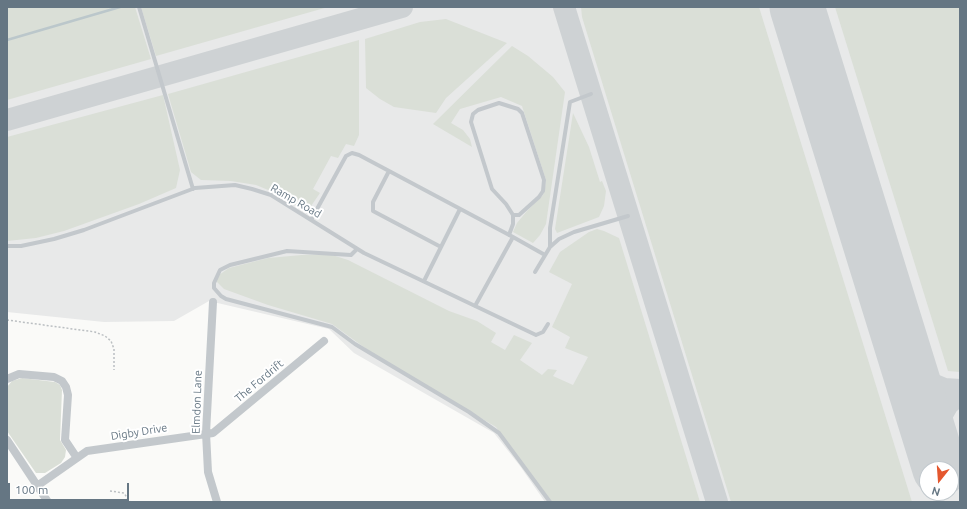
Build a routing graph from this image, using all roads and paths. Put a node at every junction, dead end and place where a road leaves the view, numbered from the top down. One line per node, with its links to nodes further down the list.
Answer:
1 (139, 7): 4 (lane)
2 (591, 94): 12 (lane)
3 (390, 171): 5 (lane); 8 (lane); 11 (lane)
4 (193, 189): 8 (lane, Ramp Road); 10 (lane, Ramp Road)
5 (460, 209): 9 (lane); 11 (lane)
6 (513, 215): 6 (lane); 9 (lane)
7 (628, 216): 12 (lane)
8 (311, 220): 13 (lane, Ramp Road)
9 (511, 236): 14 (lane); 18 (lane)
10 (7, 246)
11 (441, 247): 16 (lane)
12 (550, 247): 14 (lane)
13 (357, 249): 16 (lane, Ramp Road); 32 (lane)
14 (545, 255): 15 (lane)
15 (535, 272)
16 (424, 281): 18 (lane, Ramp Road)
17 (213, 302): 24 (street, Elmdon Lane)
18 (476, 306): 20 (lane, Ramp Road)
19 (7, 320): 22 (path)
20 (548, 324)
21 (324, 341): 24 (street, The Fordrift)
22 (114, 370)
23 (7, 379): 26 (street)
24 (206, 433): 26 (street, Digby Drive); 31 (street, Elmdon Lane)
25 (7, 440): 27 (street)
26 (77, 458): 27 (street, Digby Drive)
27 (37, 486): 29 (street)
28 (110, 491): 30 (path)
29 (48, 502)
30 (130, 502)
31 (217, 502)
32 (550, 502)

